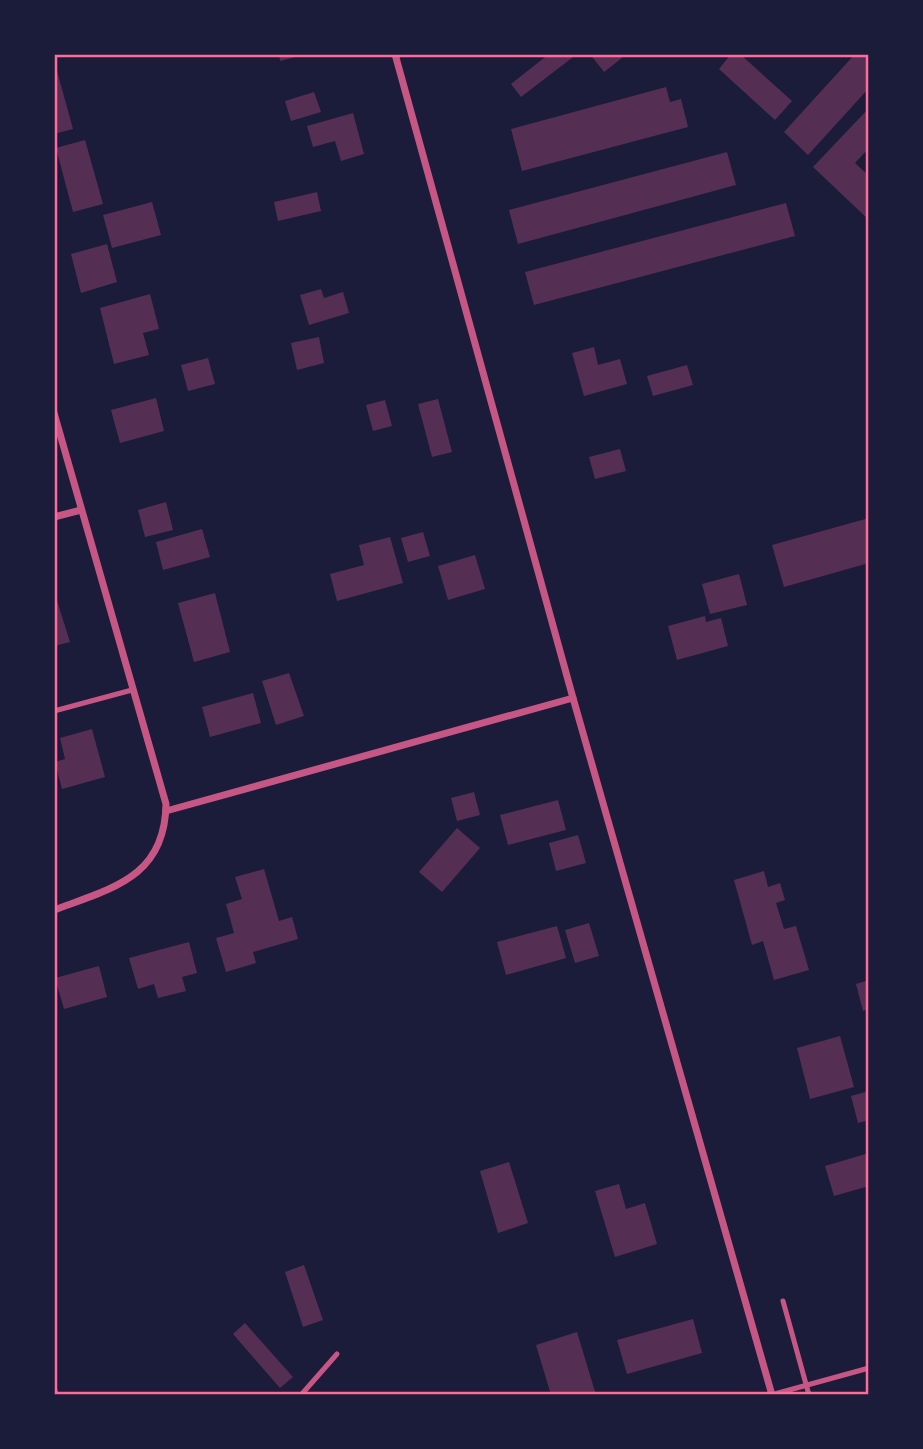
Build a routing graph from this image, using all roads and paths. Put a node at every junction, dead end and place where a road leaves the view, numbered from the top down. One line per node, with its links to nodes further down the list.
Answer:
1 (395, 54): 6 (street)
2 (54, 413): 3 (street)
3 (81, 510): 4 (street); 5 (street)
4 (54, 517)
5 (132, 690): 7 (lane); 8 (street)
6 (573, 698): 8 (street); 17 (street)
7 (54, 711)
8 (166, 811): 9 (street)
9 (54, 910)
10 (783, 1301): 13 (lane)
11 (337, 1354): 16 (lane)
12 (869, 1368): 13 (lane)
13 (807, 1385): 17 (lane); 18 (lane)
14 (54, 1387): 15 (lane)
15 (56, 1395)
16 (301, 1395)
17 (771, 1395)
18 (809, 1395)

